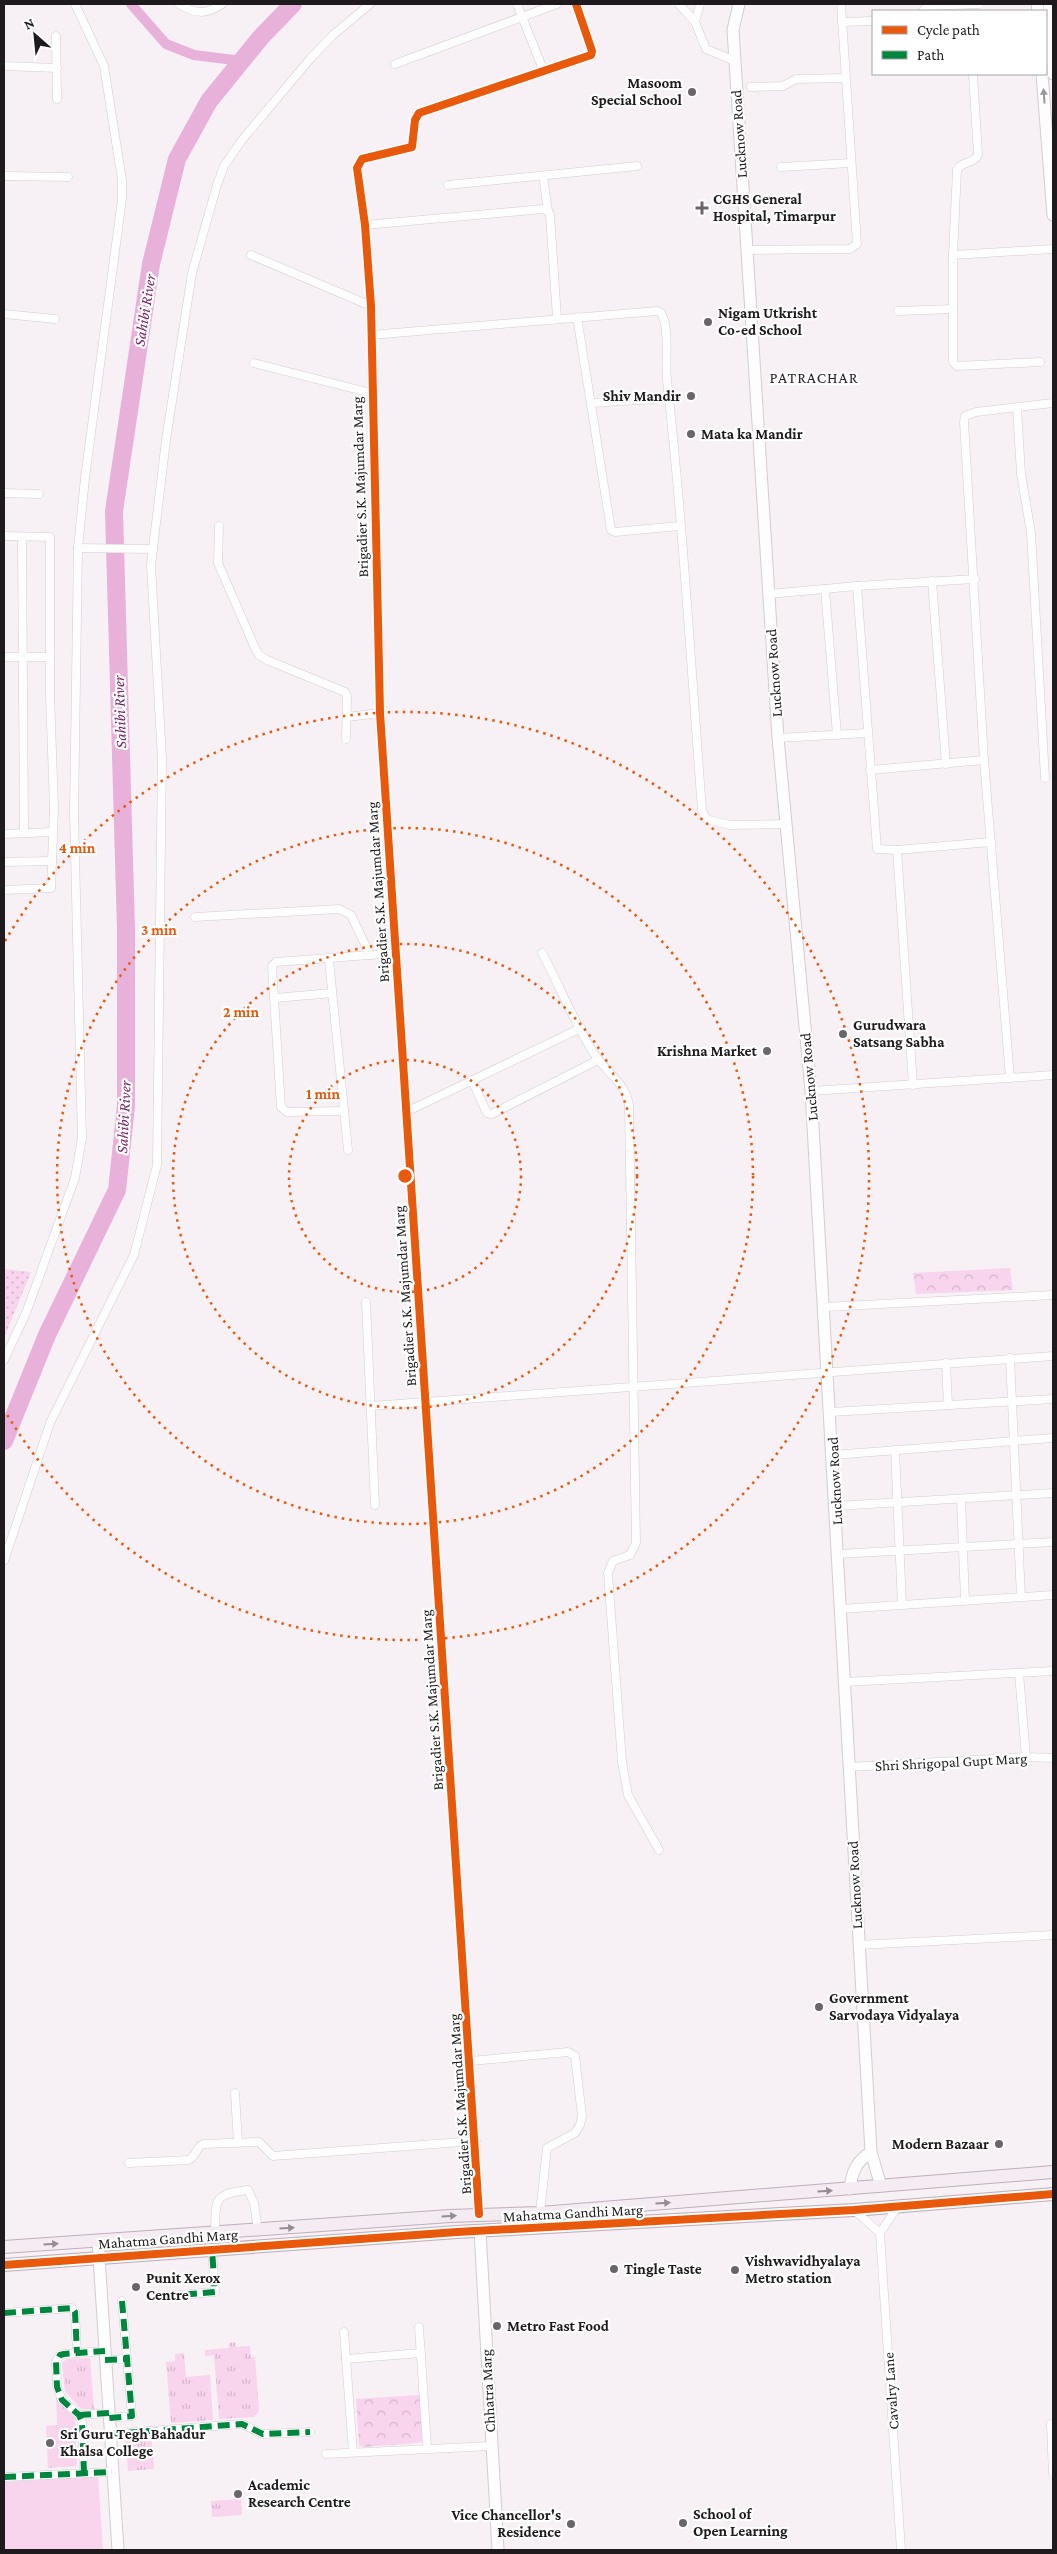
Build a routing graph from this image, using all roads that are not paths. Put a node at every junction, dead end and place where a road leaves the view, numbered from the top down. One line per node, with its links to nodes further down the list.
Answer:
1 (75, 4): 66 (street)
2 (179, 4): 3 (street)
3 (222, 4)
4 (370, 4): 67 (street)
5 (517, 4): 15 (street)
6 (557, 4): 15 (street)
7 (576, 4): 24 (street)
8 (679, 4): 17 (street)
9 (700, 4): 17 (street)
10 (738, 4): 20 (street, Lucknow Road)
11 (841, 4): 18 (street)
12 (979, 4): 14 (street)
13 (1049, 4): 25 (street)
14 (924, 10)
15 (522, 17): 21 (street); 24 (street)
16 (872, 21): 18 (street)
17 (695, 22): 20 (street)
18 (842, 22): 28 (street)
19 (56, 36): 23 (street)
20 (735, 61): 42 (street, Lucknow Road)
21 (395, 64)
22 (4, 66): 23 (street)
23 (56, 68): 30 (street)
24 (544, 72): 40 (street, Brigadier S.K. Majumdar Marg)
25 (1053, 74)
26 (973, 75): 44 (street)
27 (1042, 75): 39 (street, one-way to 27)
28 (845, 78): 29 (street); 31 (street)
29 (751, 87)
30 (56, 99)
31 (851, 163): 33 (street); 42 (street)
32 (637, 166): 35 (street)
33 (781, 167)
34 (4, 176): 36 (street)
35 (544, 176): 37 (street); 38 (street)
36 (68, 177)
37 (448, 185)
38 (548, 211): 40 (street); 50 (street)
39 (1053, 214)
40 (365, 225): 45 (street, Brigadier S.K. Majumdar Marg)
41 (1053, 249): 44 (street)
42 (747, 250): 72 (street, Lucknow Road)
43 (251, 255): 45 (street)
44 (953, 255): 46 (street)
45 (371, 306): 52 (street, Brigadier S.K. Majumdar Marg)
46 (953, 309): 47 (street); 53 (street)
47 (898, 311)
48 (4, 314): 51 (street)
49 (577, 316): 50 (street); 56 (street); 57 (street)
50 (557, 318): 52 (street)
51 (55, 319)
52 (371, 335): 55 (street, Brigadier S.K. Majumdar Marg)
53 (1040, 362)
54 (254, 363): 55 (street)
55 (371, 393): 76 (street, Brigadier S.K. Majumdar Marg)
56 (669, 398): 57 (street); 63 (street)
57 (592, 403): 63 (street)
58 (1053, 403): 59 (street)
59 (1016, 408): 68 (street); 85 (street)
60 (4, 494): 61 (street)
61 (39, 494)
62 (219, 526): 77 (street)
63 (680, 526): 86 (street)
64 (4, 536): 75 (street)
65 (22, 542): 74 (street)
66 (82, 548): 67 (street); 117 (street)
67 (153, 549): 142 (street)
68 (975, 579): 69 (street); 82 (street)
69 (932, 581): 70 (street); 83 (street)
70 (856, 586): 71 (street); 78 (street)
71 (824, 589): 72 (street); 79 (street)
72 (769, 594): 80 (street, Lucknow Road)
73 (4, 657): 74 (street)
74 (23, 657): 75 (street); 88 (street)
75 (50, 657): 87 (street)
76 (380, 713): 77 (street); 96 (street, Brigadier S.K. Majumdar Marg)
77 (347, 717): 81 (street)
78 (867, 733): 79 (street); 84 (street)
79 (836, 735): 80 (street)
80 (778, 738): 86 (street, Lucknow Road)
81 (346, 739)
82 (984, 760): 83 (street); 90 (street)
83 (946, 764): 84 (street)
84 (870, 770): 91 (street)
85 (1045, 778)
86 (786, 824): 108 (street, Lucknow Road)
87 (54, 832): 88 (street); 92 (street)
88 (24, 833): 89 (street)
89 (4, 834)
90 (991, 842): 91 (street); 105 (street)
91 (897, 850): 107 (street)
92 (52, 861): 93 (street); 94 (street)
93 (4, 862)
94 (4, 890)
95 (195, 917): 98 (street)
96 (396, 953): 98 (street); 110 (street, Brigadier S.K. Majumdar Marg)
97 (542, 953): 102 (street)
98 (370, 955): 99 (street)
99 (329, 960): 100 (street); 101 (street)
100 (332, 993): 101 (street); 109 (street)
101 (275, 998): 109 (street)
102 (581, 1028): 103 (street); 106 (street)
103 (598, 1060): 106 (street); 120 (street)
104 (1053, 1075): 105 (street)
105 (1010, 1078): 107 (street)
106 (472, 1080): 110 (street)
107 (913, 1084): 108 (street)
108 (811, 1091): 114 (street, Lucknow Road)
109 (344, 1111): 111 (street)
110 (406, 1112): 123 (street, Brigadier S.K. Majumdar Marg)
111 (348, 1150)
112 (1053, 1295): 114 (street)
113 (366, 1302): 125 (street)
114 (825, 1307): 119 (street, Lucknow Road)
115 (1053, 1356): 116 (street)
116 (1010, 1358): 118 (street); 122 (street)
117 (4, 1360)
118 (946, 1363): 119 (street); 124 (street)
119 (829, 1371): 120 (street); 126 (street, Lucknow Road)
120 (635, 1387): 123 (street); 154 (street)
121 (1053, 1399): 122 (street)
122 (1010, 1402): 124 (street); 128 (street)
123 (426, 1403): 125 (street); 157 (street, Brigadier S.K. Majumdar Marg)
124 (948, 1405): 126 (street)
125 (371, 1406): 135 (street)
126 (831, 1412): 130 (street, Lucknow Road)
127 (1053, 1438): 128 (street)
128 (1013, 1442): 129 (street); 132 (street)
129 (895, 1450): 130 (street); 134 (street)
130 (833, 1455): 136 (street, Lucknow Road)
131 (1053, 1493): 132 (street)
132 (1015, 1495): 133 (street); 138 (street)
133 (961, 1499): 134 (street); 139 (street)
134 (899, 1502): 136 (street); 140 (street)
135 (375, 1505)
136 (836, 1506): 141 (street, Lucknow Road)
137 (1053, 1542): 138 (street)
138 (1018, 1544): 139 (street); 144 (street)
139 (963, 1547): 140 (street); 145 (street)
140 (899, 1551): 141 (street); 146 (street)
141 (838, 1554): 147 (street, Lucknow Road)
142 (4, 1561)
143 (1053, 1595): 144 (street)
144 (1021, 1597): 145 (street)
145 (965, 1600): 146 (street)
146 (902, 1604): 147 (street)
147 (841, 1608): 150 (street, Lucknow Road)
148 (1053, 1671): 149 (street)
149 (1019, 1673): 150 (street); 151 (street)
150 (845, 1682): 153 (street, Lucknow Road)
151 (1026, 1757): 152 (street, Shri Shrigopal Gupt Marg); 153 (street, Shri Shrigopal Gupt Marg)
152 (1053, 1758)
153 (849, 1767): 156 (street, Lucknow Road)
154 (659, 1850)
155 (1053, 1936): 156 (street)
156 (858, 1945): 161 (street, Lucknow Road)
157 (470, 2061): 159 (street, Brigadier S.K. Majumdar Marg); 170 (street)
158 (235, 2093): 160 (street)
159 (476, 2141): 160 (street); 171 (street, Brigadier S.K. Majumdar Marg)
160 (238, 2143): 162 (street)
161 (871, 2152): 164 (street, Lucknow Road); 165 (street)
162 (128, 2163)
163 (1053, 2172): 164 (main road, Mahatma Gandhi Marg)
164 (881, 2186): 165 (main road, Mahatma Gandhi Marg)
165 (850, 2189): 167 (main road, Mahatma Gandhi Marg, one-way to 165)
166 (1053, 2194): 168 (main road, Mahatma Gandhi Marg)
167 (686, 2201): 170 (main road, Mahatma Gandhi Marg, one-way to 167); 172 (main road)
168 (898, 2206): 169 (main road, Mahatma Gandhi Marg); 176 (street)
169 (854, 2210): 172 (main road, Mahatma Gandhi Marg); 176 (street)
170 (540, 2212): 171 (main road, Mahatma Gandhi Marg)
171 (479, 2214): 173 (main road, Mahatma Gandhi Marg, one-way to 171)
172 (687, 2220): 174 (main road, Mahatma Gandhi Marg)
173 (258, 2230): 175 (main road, Mahatma Gandhi Marg); 175 (street)
174 (480, 2231): 179 (main road, Mahatma Gandhi Marg); 197 (street, Chhatra Marg)
175 (215, 2233): 177 (main road, Mahatma Gandhi Marg)
176 (880, 2233): 207 (street, Cavalry Lane)
177 (98, 2241): 178 (main road, Mahatma Gandhi Marg, one-way to 177); 180 (street)
178 (4, 2248)
179 (212, 2250): 180 (main road, Mahatma Gandhi Marg); 182 (street)
180 (99, 2257): 181 (main road, Mahatma Gandhi Marg); 189 (street)
181 (4, 2265)
182 (168, 2296)
183 (122, 2301): 190 (street)
184 (4, 2312): 187 (street)
185 (419, 2327): 188 (street)
186 (344, 2332): 191 (street)
187 (77, 2353): 189 (street); 192 (street)
188 (421, 2353): 191 (street); 198 (street)
189 (105, 2355): 190 (street); 193 (street)
190 (127, 2359): 193 (street)
191 (346, 2359): 199 (street)
192 (78, 2415): 193 (street); 202 (street)
193 (109, 2415): 196 (street)
194 (1051, 2424): 203 (street)
195 (310, 2432): 196 (street)
196 (110, 2434): 201 (street)
197 (491, 2446): 198 (street); 206 (street, Chhatra Marg)
198 (427, 2448): 199 (street)
199 (353, 2452): 200 (street)
200 (326, 2454)
201 (112, 2472): 202 (street); 205 (street)
202 (84, 2473): 204 (street)
203 (1053, 2473)
204 (4, 2477)
205 (118, 2550)
206 (498, 2550)
207 (901, 2550)

